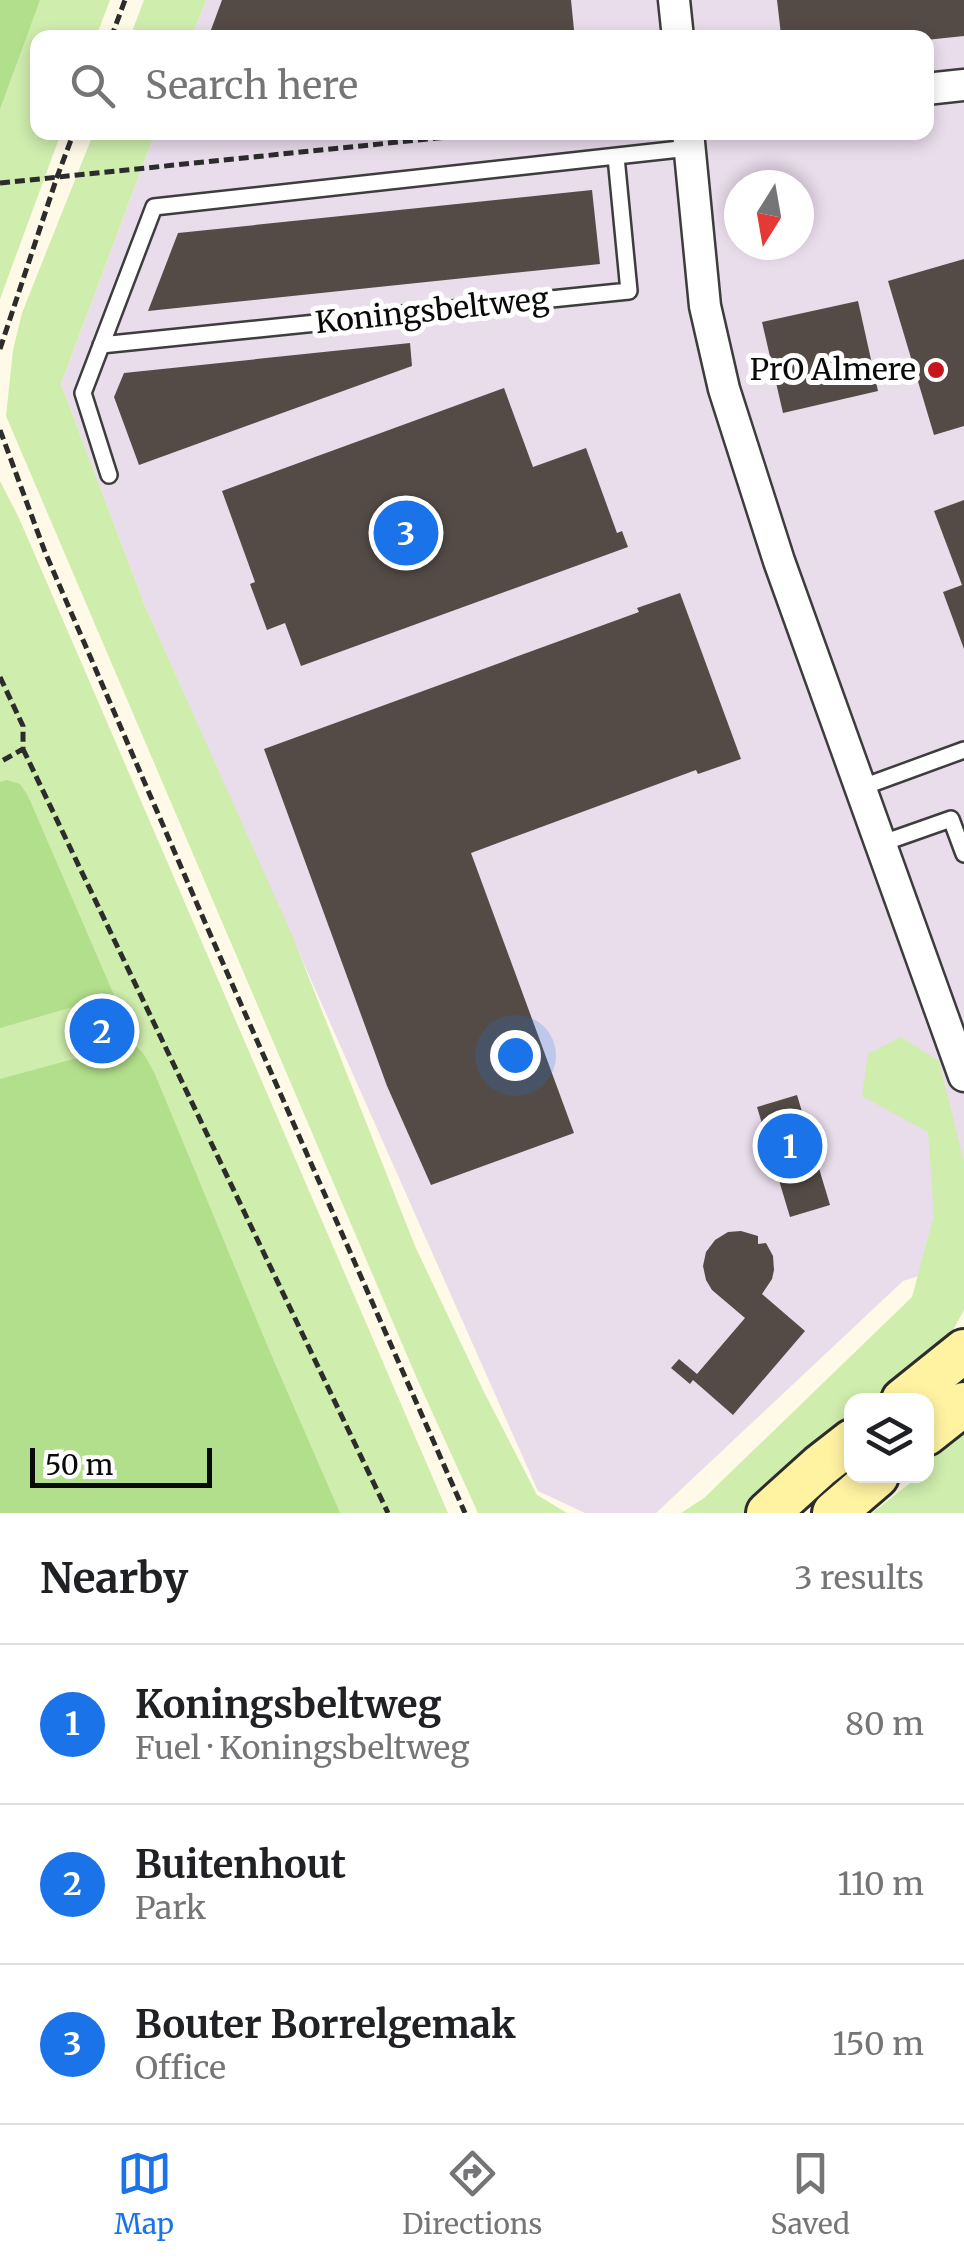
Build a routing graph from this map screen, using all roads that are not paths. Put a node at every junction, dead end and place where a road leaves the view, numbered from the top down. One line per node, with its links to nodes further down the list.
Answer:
1 (674, 0): 2 (street)
2 (677, 30)
3 (964, 85): 4 (street)
4 (934, 88)
5 (688, 140): 6 (lane); 10 (street)
6 (616, 157): 7 (lane); 7 (lane, Koningsbeltweg)
7 (101, 345): 8 (lane)
8 (110, 475)
9 (964, 750): 10 (lane)
10 (860, 788): 11 (street)
11 (880, 844): 12 (lane); 13 (street)
12 (964, 854)
13 (964, 1076)
14 (964, 1328): 15 (main road)
15 (957, 1374): 16 (main road); 17 (main road)
16 (918, 1393)
17 (934, 1419)
18 (844, 1447): 20 (main road)
19 (869, 1483): 21 (main road)
20 (768, 1513)
21 (834, 1513)

